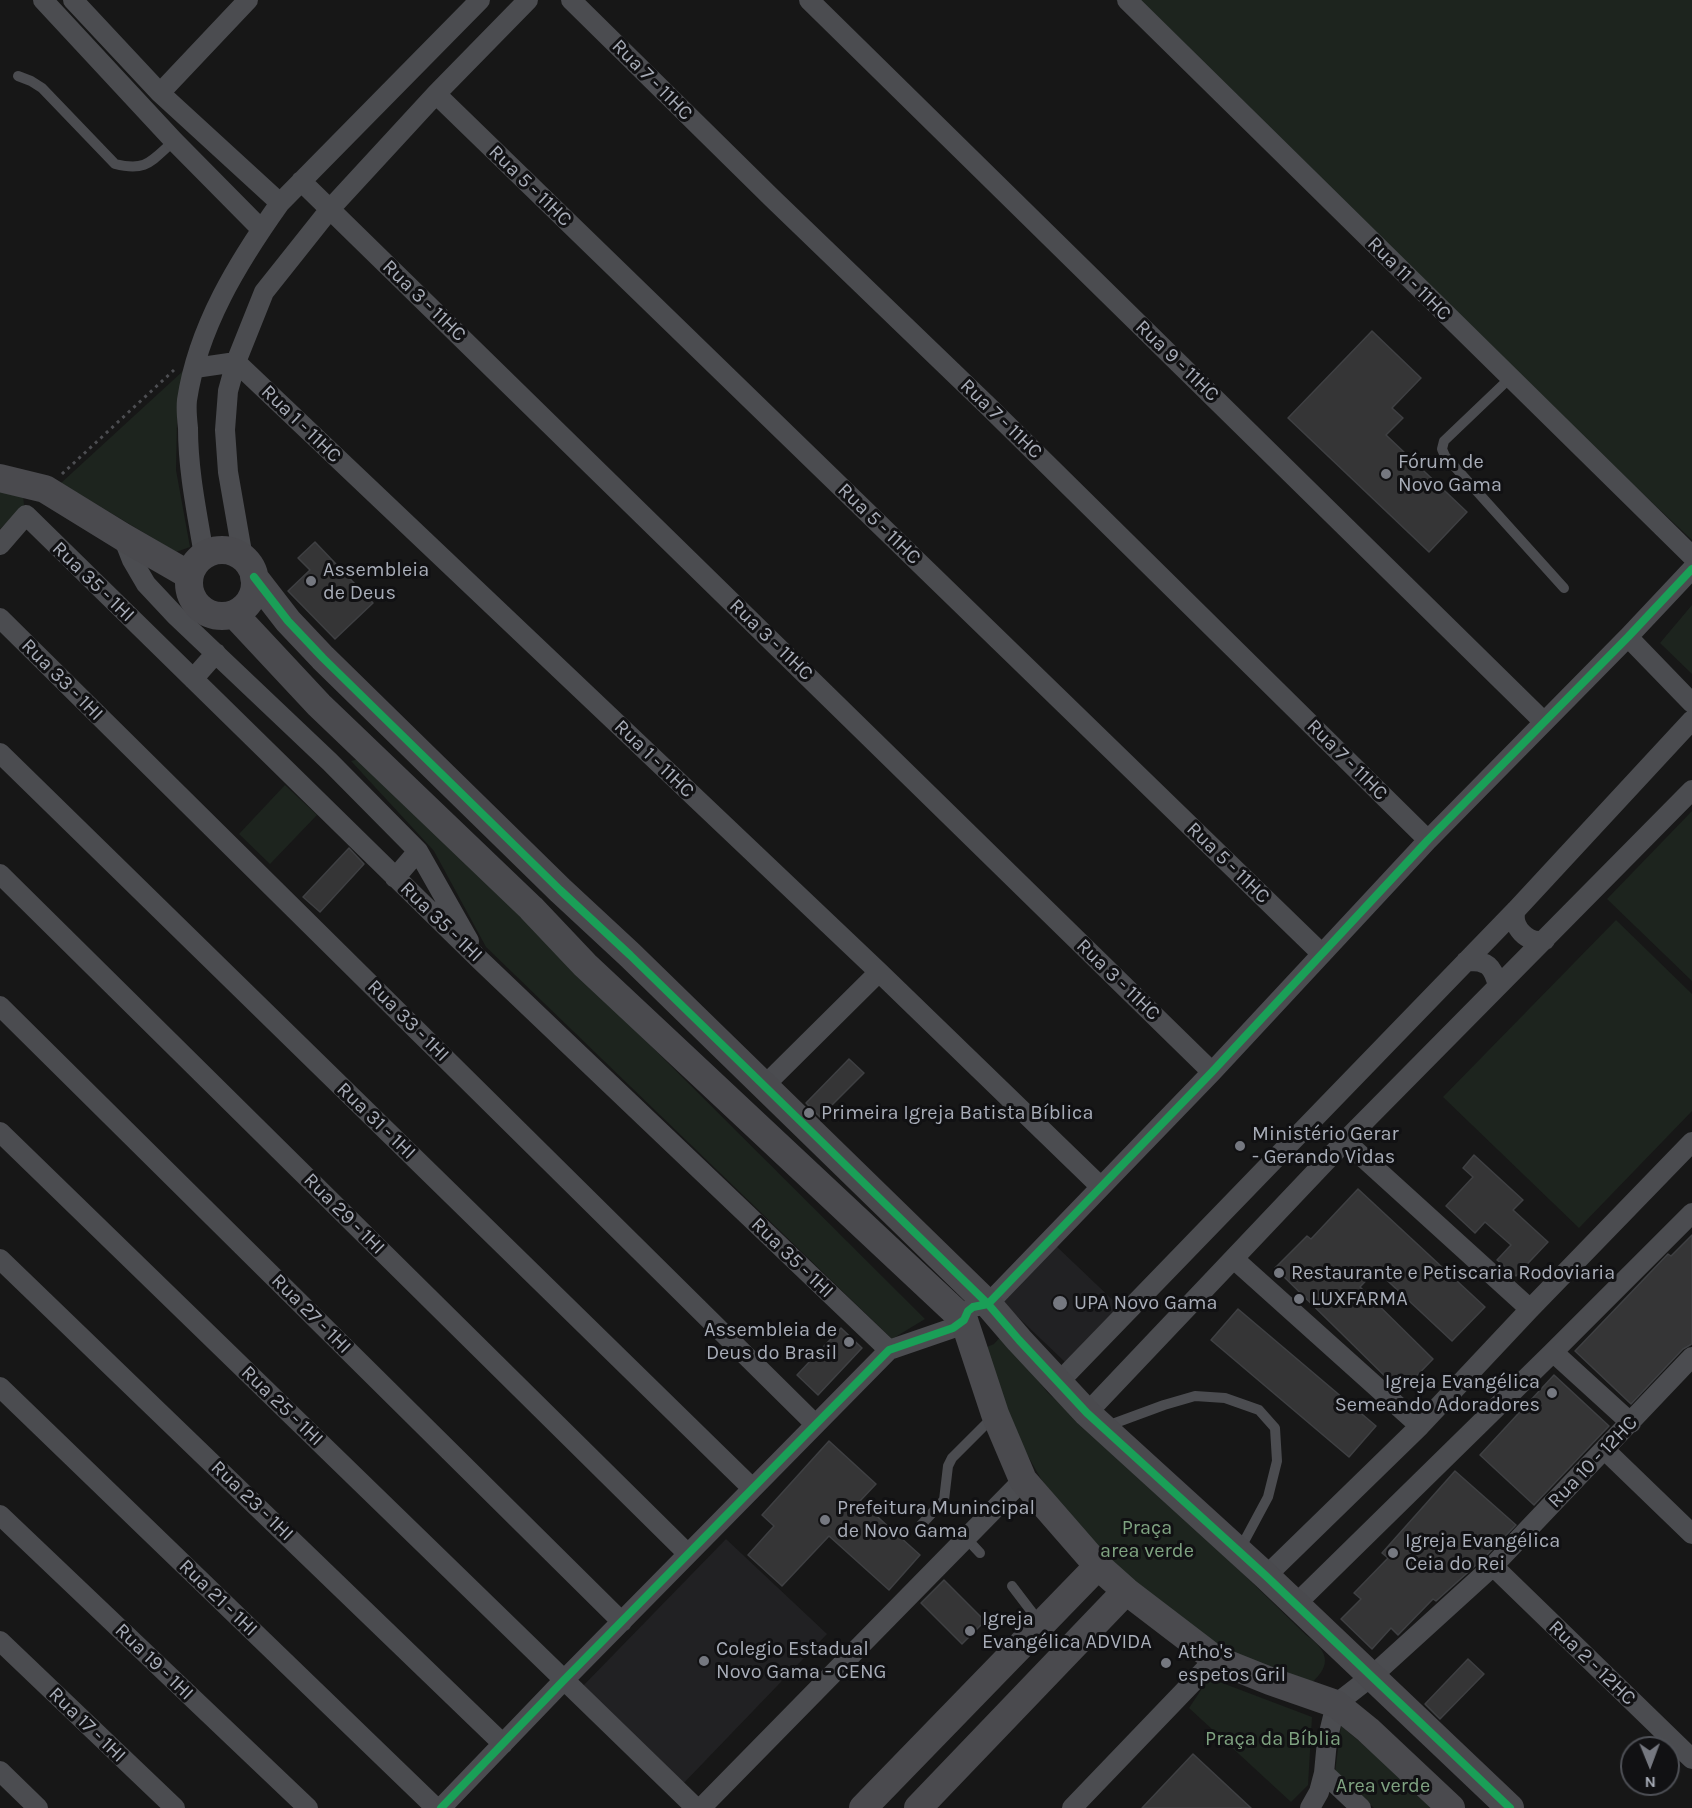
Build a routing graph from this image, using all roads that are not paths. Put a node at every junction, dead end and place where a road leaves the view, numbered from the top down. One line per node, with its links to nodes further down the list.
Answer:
1 (43, 0): 13 (street)
2 (73, 0): 11 (street)
3 (248, 0): 11 (street)
4 (480, 0): 14 (street)
5 (528, 0): 9 (street)
6 (571, 0): 45 (street, Rua 7 - 11HC)
7 (809, 0): 39 (street, Rua 9 - 11HC)
8 (1127, 0): 20 (street, Rua 11 - 11HC)
9 (511, 8): 12 (street)
10 (18, 76): 13 (lane)
11 (160, 93): 15 (street)
12 (436, 94): 16 (street); 54 (street, Rua 5 - 11HC)
13 (174, 141): 17 (street)
14 (301, 181): 15 (street); 16 (street, Rua 3 - 11HC)
15 (280, 202): 17 (street)
16 (330, 209): 18 (street); 61 (street, Rua 3 - 11HC)
17 (261, 229): 19 (street)
18 (236, 362): 19 (street); 26 (street); 58 (street, Rua 1 - 11HC)
19 (195, 368): 25 (street)
20 (1510, 378): 24 (street, Rua 11 - 11HC); 28 (lane)
21 (0, 478): 22 (street)
22 (123, 537): 25 (street); 30 (street)
23 (0, 545): 33 (street, Rua 35 - 1HI)
24 (1692, 556)
25 (197, 565): 26 (street); 29 (street)
26 (248, 567): 29 (street); 49 (street)
27 (1692, 569): 32 (street)
28 (1564, 588)
29 (234, 614): 37 (street)
30 (174, 615): 33 (street); 34 (street)
31 (0, 618): 81 (street, Rua 33 - 1HI)
32 (1628, 637): 36 (street); 39 (street)
33 (153, 640): 35 (street, Rua 35 - 1HI)
34 (216, 653): 35 (street); 40 (street)
35 (193, 679): 48 (street, Rua 35 - 1HI)
36 (1692, 703)
37 (319, 705): 40 (street); 41 (street)
38 (1692, 720): 50 (street)
39 (1545, 722): 45 (street)
40 (295, 728): 43 (street)
41 (356, 740): 43 (street); 51 (street)
42 (0, 753): 85 (street, Rua 31 - 1HI)
43 (330, 762): 46 (street)
44 (1692, 790): 53 (street)
45 (1428, 840): 54 (street)
46 (418, 851): 48 (street); 56 (street)
47 (0, 874): 92 (street, Rua 29 - 1HI)
48 (395, 878): 56 (street, Rua 35 - 1HI)
49 (560, 890): 51 (street); 52 (street)
50 (1516, 910): 53 (street); 57 (street)
51 (537, 914): 55 (street)
52 (606, 934): 55 (street); 62 (street)
53 (1545, 939): 59 (street)
54 (1322, 954): 61 (street)
55 (578, 957): 72 (street)
56 (481, 961): 73 (street, Rua 35 - 1HI)
57 (1466, 962): 59 (street); 76 (street)
58 (879, 972): 62 (street); 66 (street, Rua 1 - 11HC)
59 (1498, 986): 64 (street)
60 (0, 1006): 99 (street, Rua 27 - 1HI)
61 (1212, 1072): 66 (street)
62 (764, 1086): 70 (street)
63 (0, 1132): 104 (street, Rua 25 - 1HI)
64 (1345, 1141): 69 (street); 71 (street)
65 (1691, 1144): 71 (street)
66 (1100, 1186): 70 (street)
67 (1692, 1213): 74 (street)
68 (0, 1259): 106 (street, Rua 23 - 1HI)
69 (1234, 1259): 79 (street); 82 (street)
70 (988, 1304): 72 (street); 76 (street)
71 (1530, 1309): 82 (street)
72 (964, 1320): 73 (street); 78 (street)
73 (889, 1350): 81 (street)
74 (1553, 1352): 80 (street); 98 (street)
75 (1692, 1357): 80 (street, Rua 10 - 12HC)
76 (1058, 1383): 79 (street)
77 (0, 1387): 113 (street, Rua 21 - 1HI)
78 (995, 1414): 84 (street); 87 (lane)
79 (1095, 1420): 90 (street); 90 (lane)
80 (1631, 1423): 83 (street, Rua 10 - 12HC)
81 (815, 1424): 85 (street)
82 (1420, 1426): 95 (street)
83 (1605, 1450): 88 (street); 94 (street, Rua 10 - 12HC)
84 (1023, 1480): 89 (street); 93 (street)
85 (752, 1488): 92 (street)
86 (0, 1515): 112 (street, Rua 19 - 1HI)
87 (921, 1525)
88 (1692, 1534)
89 (966, 1538): 91 (lane); 116 (street)
90 (1239, 1552): 95 (street)
91 (980, 1553)
92 (688, 1554): 99 (street)
93 (1098, 1566): 97 (street); 100 (street)
94 (1493, 1566): 103 (street, Rua 10 - 12HC); 107 (street, Rua 2 - 12HC)
95 (1266, 1576): 98 (street)
96 (1012, 1586): 100 (lane)
97 (1126, 1591): 102 (street); 118 (street)
98 (1295, 1605): 103 (street)
99 (622, 1622): 104 (street)
100 (1042, 1624): 117 (street)
101 (0, 1641): 111 (street, Rua 17 - 1HI)
102 (1215, 1659): 105 (street); 119 (street)
103 (1372, 1676): 105 (street, Rua 10 - 12HC); 123 (street)
104 (564, 1680): 106 (street); 115 (street, Rua 25 - 1HI)
105 (1336, 1704): 109 (street); 122 (street)
106 (503, 1744): 114 (street)
107 (1692, 1759)
108 (0, 1771): 110 (street)
109 (1324, 1773): 120 (street); 121 (street)
110 (38, 1808)
111 (175, 1808)
112 (308, 1808)
113 (436, 1808)
114 (441, 1808)
115 (696, 1808)
116 (701, 1808)
117 (863, 1808)
118 (918, 1808)
119 (1072, 1808)
120 (1310, 1808)
121 (1361, 1808)
122 (1451, 1808)
123 (1510, 1808)

